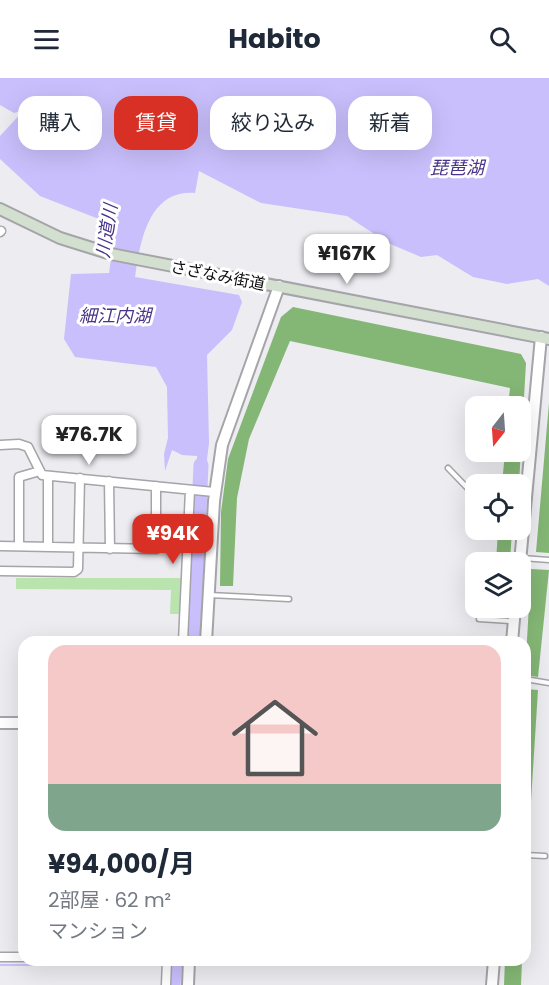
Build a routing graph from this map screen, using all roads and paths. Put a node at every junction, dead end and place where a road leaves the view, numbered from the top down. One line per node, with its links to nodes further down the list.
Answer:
1 (0, 209): 2 (main road, さざなみ街道)
2 (279, 286): 3 (main road, さざなみ街道); 13 (street)
3 (545, 338): 7 (street)
4 (0, 445): 6 (street)
5 (448, 468): 11 (lane)
6 (44, 473): 8 (street); 15 (street); 16 (street)
7 (527, 474)
8 (80, 478): 9 (street); 17 (street)
9 (109, 481): 10 (street); 18 (street)
10 (156, 486): 12 (street); 18 (street)
11 (465, 486)
12 (192, 490): 13 (street); 27 (street)
13 (211, 492): 22 (street)
14 (0, 546): 15 (street)
15 (19, 546): 16 (street)
16 (48, 546): 17 (street)
17 (80, 548): 18 (street); 21 (street)
18 (110, 549)
19 (531, 560): 20 (lane)
20 (549, 560)
21 (0, 571)
22 (208, 595): 23 (lane); 28 (street)
23 (289, 599)
24 (513, 618): 26 (street)
25 (478, 619): 26 (lane)
26 (513, 621): 29 (street)
27 (183, 636)
28 (206, 636)
29 (512, 636)
30 (531, 680): 31 (lane)
31 (549, 683)
32 (0, 723): 33 (street)
33 (18, 723)
34 (531, 855): 35 (lane)
35 (545, 856)
36 (0, 957): 37 (street)
37 (18, 957)
38 (167, 966): 41 (street)
39 (189, 966): 42 (street)
40 (494, 966): 43 (street)
41 (166, 985)
42 (188, 985)
43 (492, 985)

